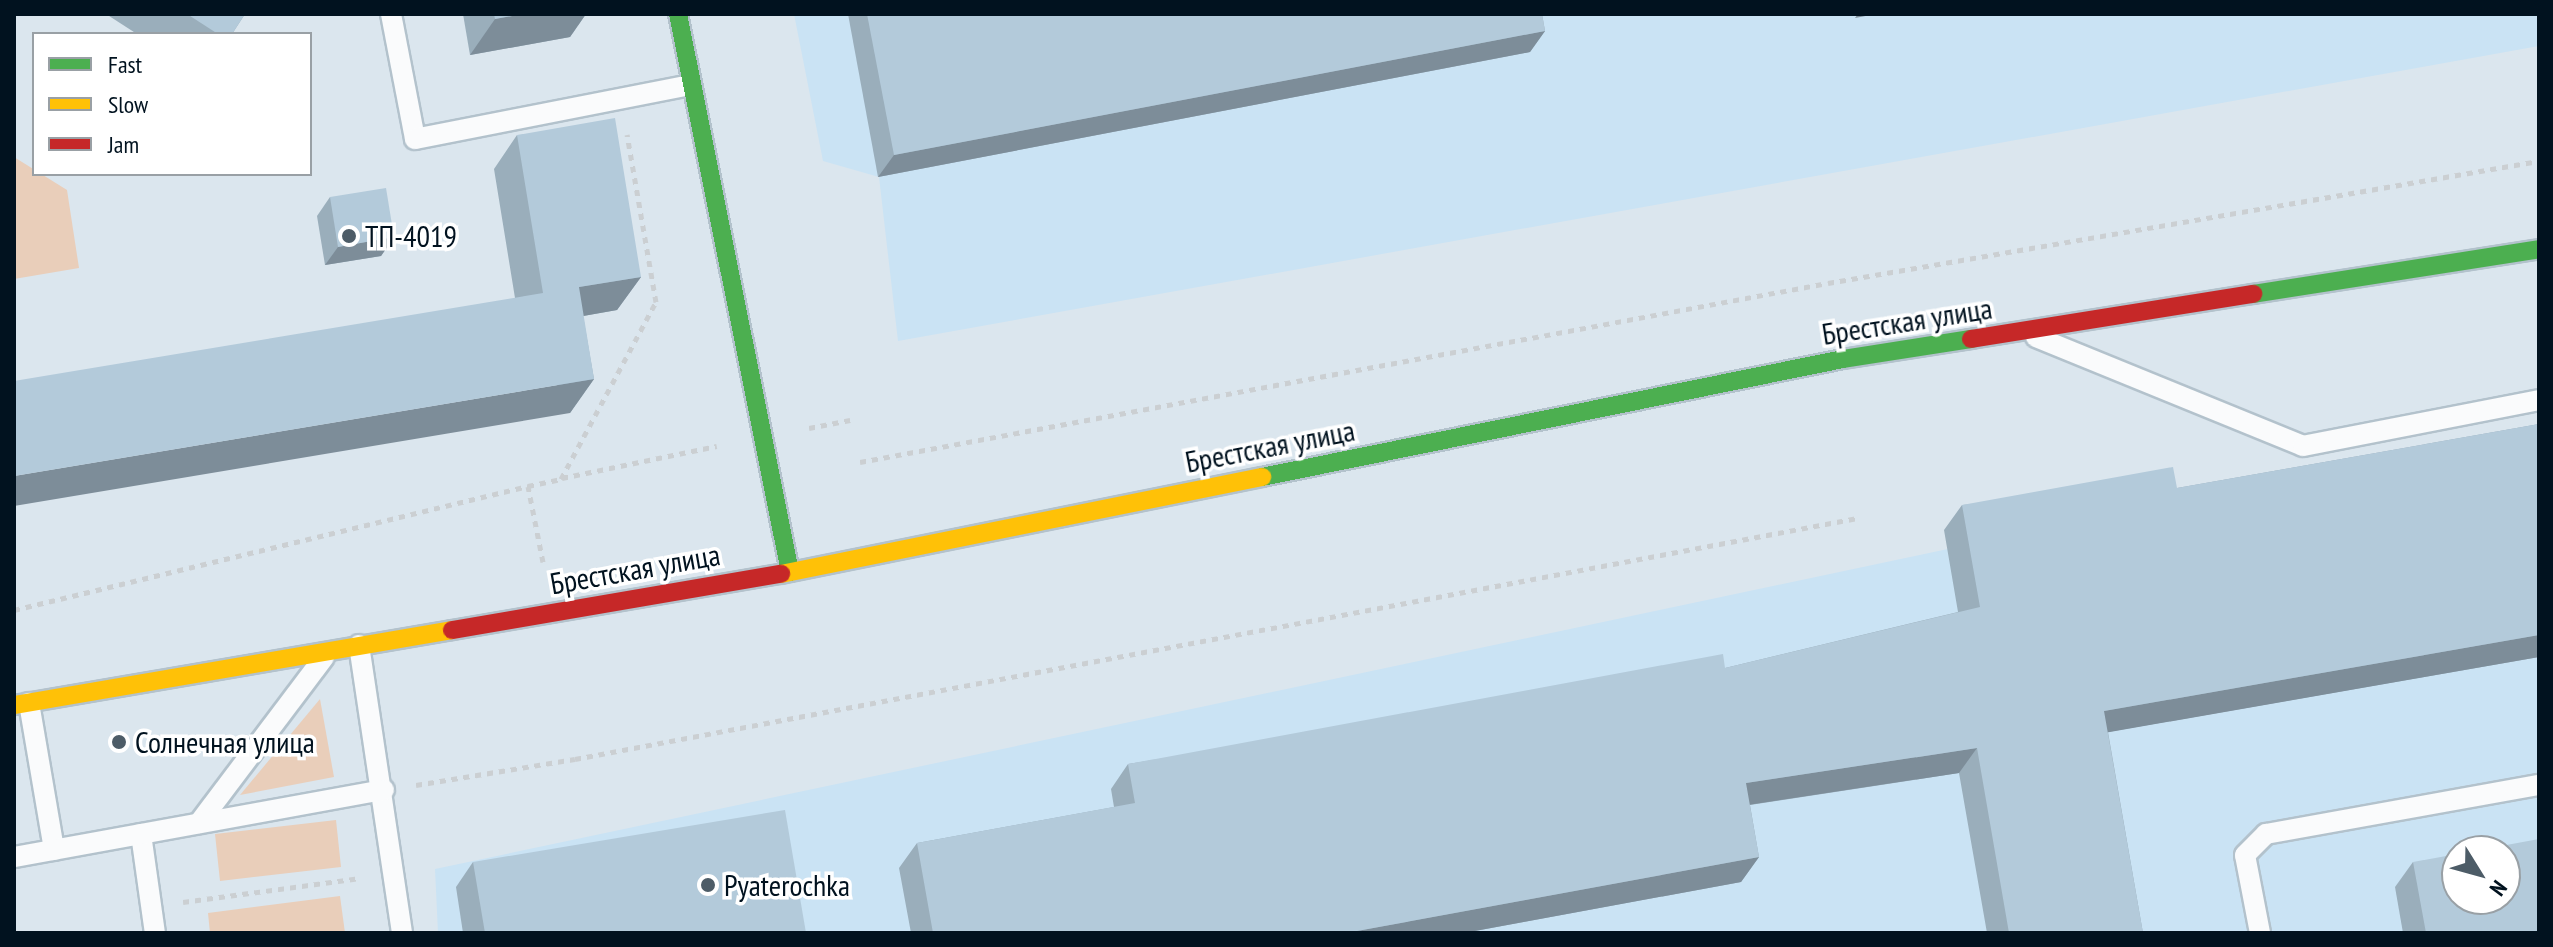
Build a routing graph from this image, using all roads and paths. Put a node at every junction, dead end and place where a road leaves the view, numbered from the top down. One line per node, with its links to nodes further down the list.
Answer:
1 (391, 14): 4 (lane)
2 (678, 14): 3 (street)
3 (691, 85): 4 (lane); 10 (street)
4 (620, 96): 12 (path)
5 (2539, 161): 11 (path)
6 (2539, 249): 7 (street, Брестская улица)
7 (2021, 331): 8 (lane); 16 (street, Брестская улица)
8 (2539, 400)
9 (850, 420): 10 (path)
10 (762, 437): 12 (path); 16 (street)
11 (860, 462)
12 (561, 479): 13 (path)
13 (528, 486): 15 (path); 17 (path)
14 (1858, 518): 22 (path)
15 (543, 562)
16 (790, 572): 18 (street, Брестская улица)
17 (14, 610)
18 (359, 645): 19 (street, Брестская улица); 22 (lane)
19 (329, 650): 20 (street, Брестская улица); 23 (lane)
20 (21, 704): 25 (lane)
21 (2539, 785): 31 (lane)
22 (384, 790): 23 (lane); 27 (lane)
23 (199, 823): 24 (lane)
24 (141, 834): 25 (lane); 28 (lane)
25 (54, 850): 26 (lane)
26 (14, 857)
27 (394, 873): 28 (path); 30 (lane)
28 (151, 906): 29 (lane)
29 (155, 933)
30 (402, 933)
31 (2260, 933)

